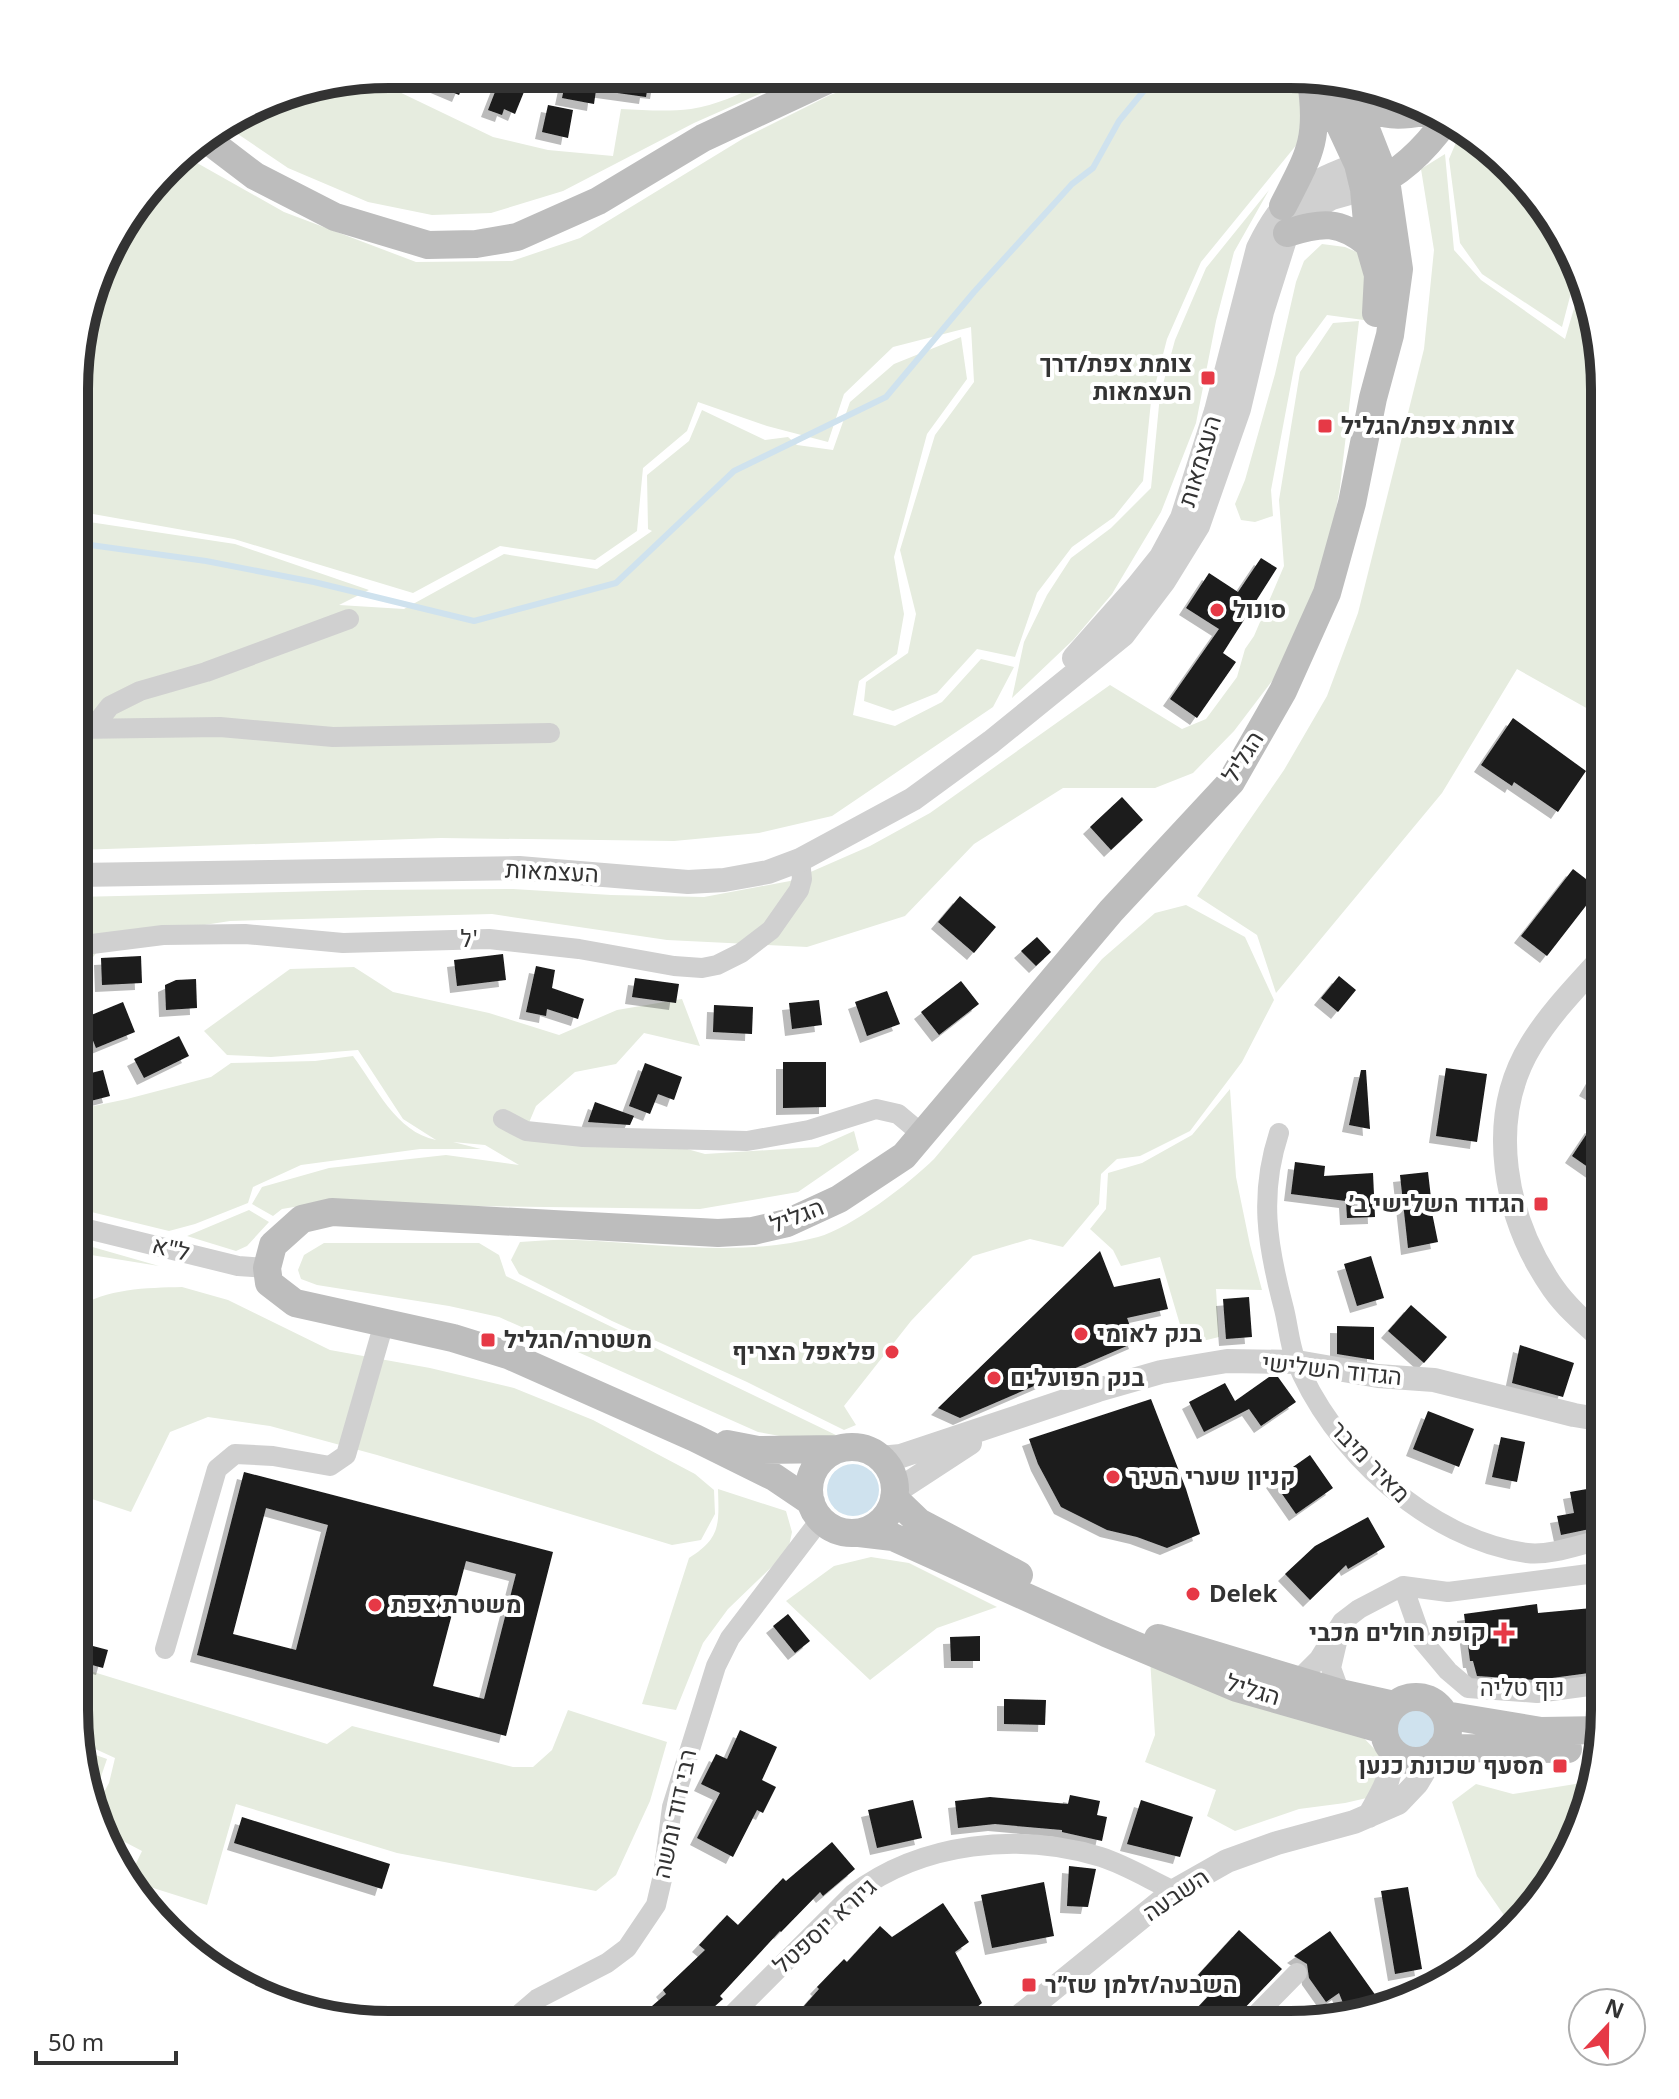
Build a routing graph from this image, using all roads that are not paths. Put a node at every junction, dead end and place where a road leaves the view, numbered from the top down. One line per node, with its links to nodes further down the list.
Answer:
1 (810, 88): 9 (main road)
2 (1313, 89): 11 (main road)
3 (1323, 90): 10 (main road)
4 (1351, 95): 10 (main road)
5 (1357, 96): 6 (main road)
6 (1413, 114)
7 (1423, 119): 10 (main road)
8 (1440, 128): 10 (main road)
9 (214, 145)
10 (1372, 173): 11 (street, העצמאות); 12 (main road, הגליל); 13 (main road, הגליל)
11 (1285, 220): 12 (main road); 18 (street, העצמאות)
12 (1369, 244): 13 (main road, הגליל)
13 (1373, 398): 24 (main road, הגליל)
14 (349, 619): 15 (street)
15 (88, 725)
16 (88, 729): 17 (street)
17 (550, 733)
18 (800, 860): 19 (street, העצמאות); 20 (street, ל')
19 (88, 875)
20 (88, 944)
21 (1591, 971): 28 (street)
22 (503, 1119): 24 (street)
23 (1279, 1133): 29 (street, מאיר מיבר)
24 (923, 1135): 26 (main road, הגליל)
25 (88, 1229): 26 (street, ל"א)
26 (267, 1268): 27 (main road)
27 (384, 1323): 32 (main road); 42 (street)
28 (1591, 1327)
29 (1297, 1362): 30 (street, הגדוד השלישי); 31 (street, הגדוד השלישי); 38 (street, מאיר מיבר)
30 (1013, 1417): 34 (street, הגדוד השלישי); 35 (street, הגדוד השלישי)
31 (1591, 1418)
32 (695, 1438): 33 (main road); 36 (main road)
33 (837, 1449): 34 (main road); 36 (main road)
34 (880, 1458): 35 (main road)
35 (894, 1495): 37 (main road); 43 (main road, הגליל)
36 (816, 1511): 37 (main road); 54 (street, רבי דוד ומשה)
37 (859, 1533): 47 (main road, הגליל)
38 (1591, 1542)
39 (1591, 1574): 40 (street)
40 (1403, 1586): 41 (street); 44 (street, נוף טליה)
41 (1342, 1622): 43 (street); 45 (street)
42 (165, 1649)
43 (1297, 1681): 45 (main road, הגליל)
44 (1591, 1686)
45 (1340, 1693): 47 (main road, הגליל)
46 (1445, 1715): 47 (main road); 48 (main road); 50 (main road)
47 (1390, 1728): 50 (main road); 51 (street)
48 (1590, 1730)
49 (1588, 1749): 50 (main road)
50 (1437, 1752): 51 (street, השבעה)
51 (1369, 1816): 52 (street, השבעה)
52 (1174, 1891): 55 (street, גיורא יוספטל); 56 (street, השבעה)
53 (1297, 1973): 57 (street)
54 (523, 2011)
55 (736, 2011)
56 (1026, 2011)
57 (1260, 2011)

